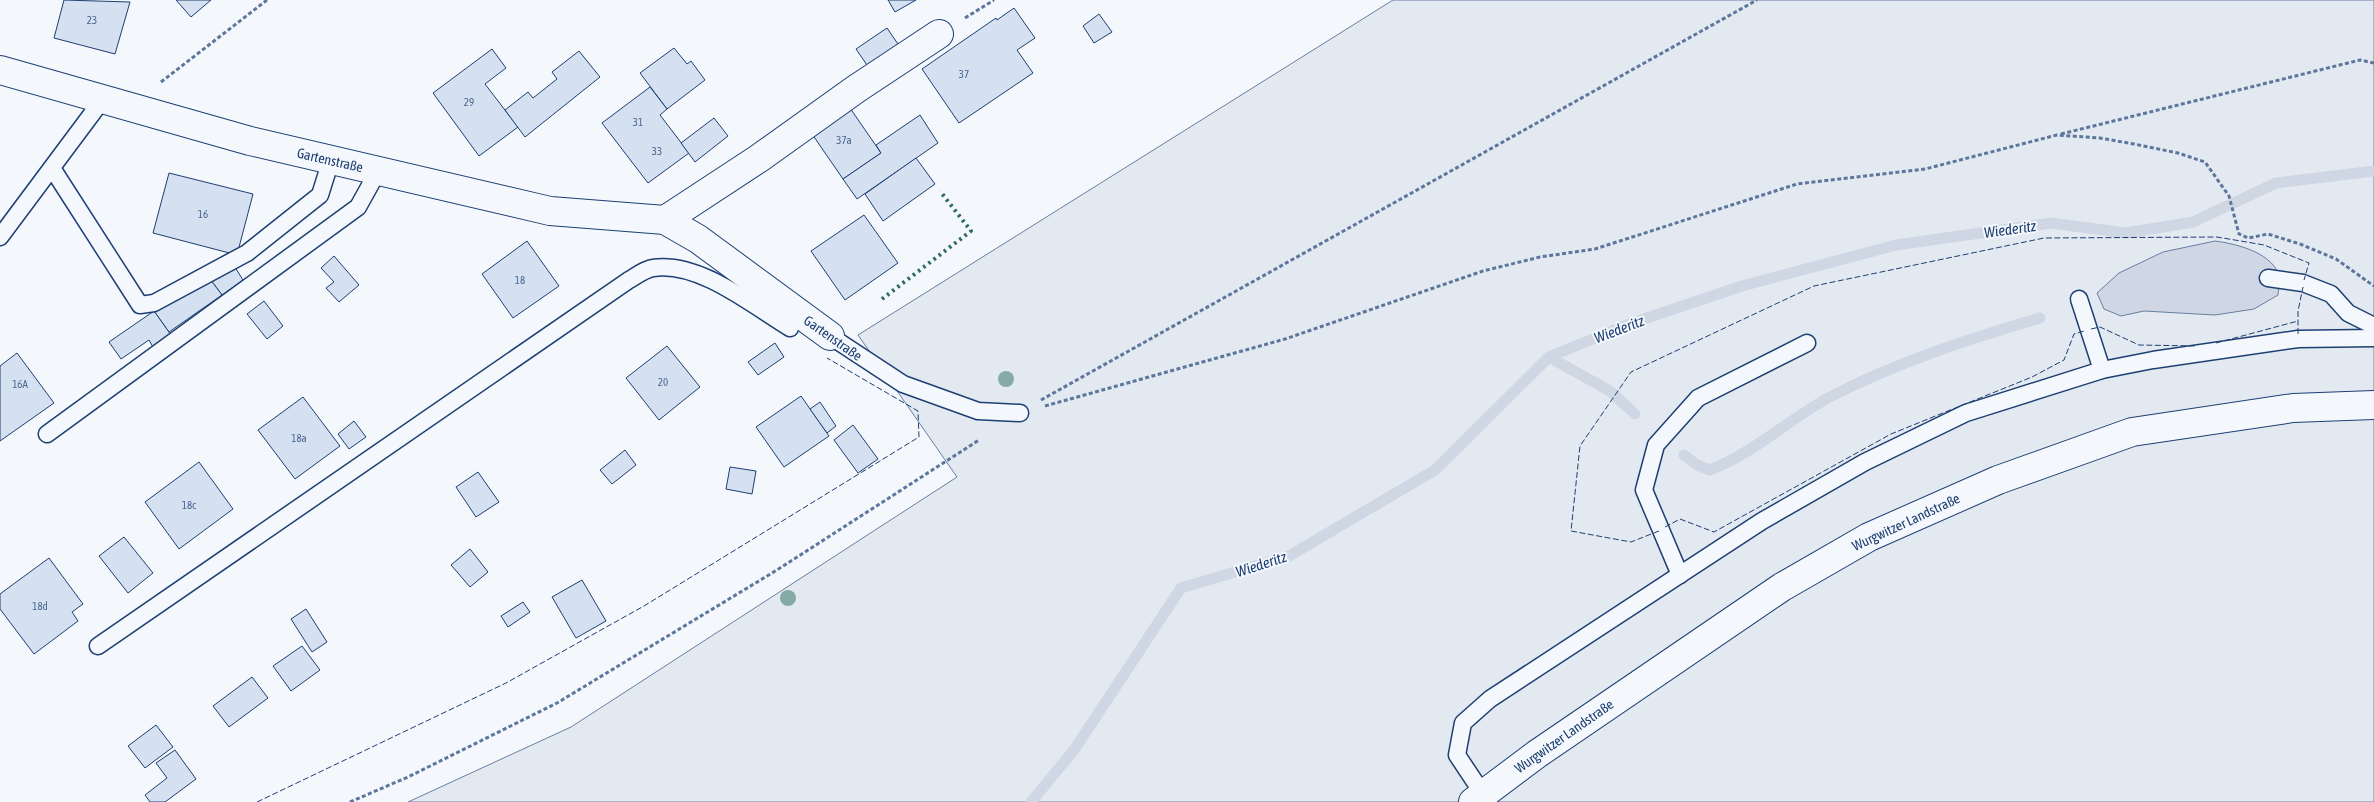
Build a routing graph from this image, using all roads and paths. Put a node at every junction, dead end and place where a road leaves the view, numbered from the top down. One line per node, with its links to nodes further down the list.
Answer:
1 (267, 0): 7 (path)
2 (1757, 0): 24 (path)
3 (939, 34): 12 (street)
4 (2374, 63): 8 (path)
5 (0, 70): 6 (street, Gartenstraße)
6 (103, 99): 7 (street, Gartenstraße); 10 (lane)
7 (129, 106): 9 (street, Gartenstraße)
8 (2057, 135): 15 (path); 24 (path)
9 (331, 160): 10 (lane); 11 (street, Gartenstraße)
10 (52, 168): 13 (lane)
11 (378, 171): 12 (street, Gartenstraße); 25 (lane)
12 (666, 220): 19 (street, Gartenstraße)
13 (0, 236)
14 (2268, 278): 17 (lane)
15 (2374, 286)
16 (2079, 299): 22 (lane)
17 (2374, 326)
18 (790, 328): 27 (lane)
19 (830, 336): 24 (lane, Gartenstraße)
20 (2374, 338): 22 (lane)
21 (1807, 343): 26 (lane)
22 (2102, 370): 26 (lane)
23 (2374, 406): 28 (street, Wurgwitzer Landstraße)
24 (1020, 413): 29 (path)
25 (47, 434)
26 (1680, 574): 28 (lane)
27 (98, 646)
28 (1478, 798)
29 (350, 802)

